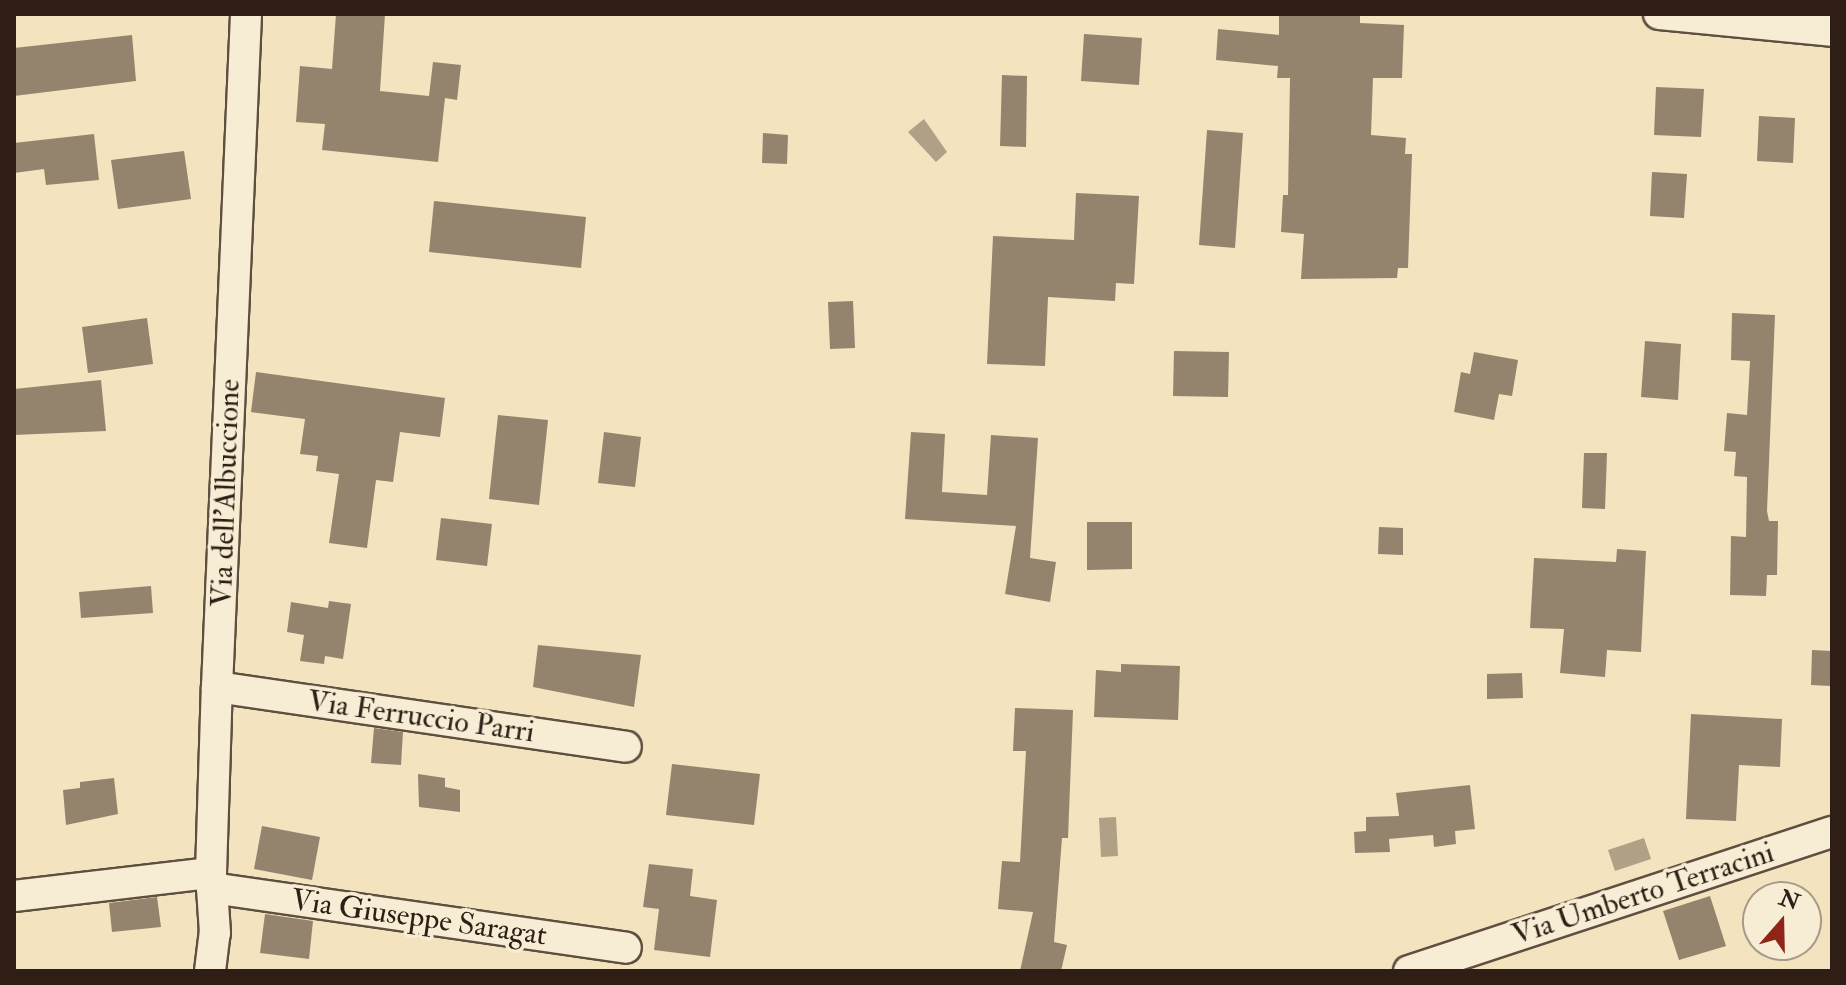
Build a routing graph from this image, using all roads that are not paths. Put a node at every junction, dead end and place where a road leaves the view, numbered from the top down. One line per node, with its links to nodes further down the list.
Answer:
1 (246, 14): 4 (street, Via dell'Albuccione)
2 (1659, 14): 3 (street)
3 (1832, 31)
4 (217, 687): 5 (street, Via Ferruccio Parri); 7 (street, Via dell'Albuccione)
5 (626, 747)
6 (1832, 832): 13 (street, Via Umberto Terracini)
7 (211, 881): 8 (street, Via Giuseppe Saragat); 9 (street, Via dell'Albuccione); 10 (street, Via Giuseppe Saragat)
8 (14, 896)
9 (215, 933): 11 (street, Via dell'Albuccione); 12 (street)
10 (626, 948)
11 (210, 971)
12 (218, 971)
13 (1409, 971)

